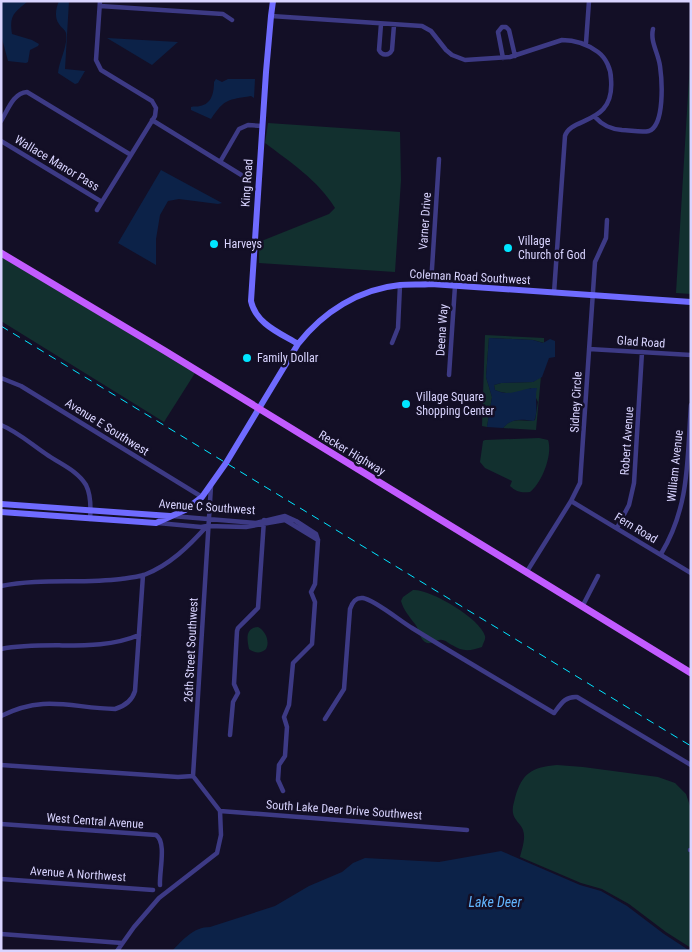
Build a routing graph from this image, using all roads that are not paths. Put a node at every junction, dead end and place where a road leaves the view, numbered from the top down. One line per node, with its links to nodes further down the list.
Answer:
1 (273, 1): 4 (street, King Road)
2 (589, 1): 9 (street)
3 (100, 4): 5 (street); 13 (street)
4 (271, 16): 6 (street); 15 (street, King Road)
5 (232, 20)
6 (381, 24): 7 (street); 7 (street)
7 (394, 24): 11 (street)
8 (653, 29): 12 (street)
9 (586, 43): 10 (street); 12 (street)
10 (515, 56): 11 (street); 11 (street)
11 (502, 58)
12 (595, 117): 28 (street)
13 (152, 120): 17 (street); 19 (street)
14 (1, 121): 17 (street)
15 (262, 126): 19 (street); 32 (street, King Road)
16 (1, 141): 21 (street, Wallace Manor Pass)
17 (131, 155): 21 (street)
18 (439, 159): 25 (street, Varner Drive)
19 (220, 162): 20 (street)
20 (243, 176)
21 (102, 202): 22 (street)
22 (97, 210)
23 (607, 220): 29 (street, Sidney Circle)
24 (1, 253): 39 (main road, Recker Highway)
25 (431, 284): 26 (street, Coleman Road Southwest); 27 (street, Coleman Road Southwest)
26 (400, 285): 31 (street); 32 (street, Coleman Road Southwest)
27 (455, 286): 28 (street, Coleman Road Southwest); 36 (street, Deena Way)
28 (554, 293): 29 (street, Coleman Road Southwest)
29 (593, 296): 30 (street, Coleman Road Southwest); 33 (street, Sidney Circle)
30 (691, 302)
31 (392, 343)
32 (298, 344): 39 (street, Coleman Road Southwest)
33 (589, 349): 34 (street, Glad Road); 43 (street, Sidney Circle)
34 (642, 352): 35 (street, Glad Road); 53 (street, Robert Avenue)
35 (691, 355)
36 (449, 375)
37 (1, 378): 42 (street, Avenue E Southwest)
38 (691, 405): 54 (street, William Avenue)
39 (258, 409): 41 (street, Coleman Road Southwest); 55 (main road, Recker Highway)
40 (1, 425): 45 (street)
41 (211, 486): 42 (street, Coleman Road Southwest); 49 (street)
42 (202, 497): 47 (street, Coleman Road Southwest)
43 (571, 500): 53 (street, Fern Road); 55 (street, Sidney Circle)
44 (1, 504): 45 (street, Avenue C Southwest)
45 (91, 510): 47 (street, Avenue C Southwest); 48 (street)
46 (1, 512): 48 (street, Avenue C Southwest)
47 (171, 516): 49 (street, Avenue C Southwest); 51 (street, Coleman Road Southwest)
48 (90, 519): 51 (street, Avenue C Southwest)
49 (208, 520): 50 (street, Avenue C Southwest); 52 (street)
50 (264, 522): 52 (street, Avenue C Southwest); 66 (street); 70 (street, Avenue C Southwest)
51 (156, 523): 52 (street, Avenue C Southwest)
52 (208, 526): 57 (street); 69 (street, 26th Street Southwest)
53 (617, 528): 54 (street, Fern Road)
54 (661, 554): 56 (street, Fern Road)
55 (526, 573): 60 (main road, Recker Highway)
56 (691, 573)
57 (143, 575): 59 (street); 61 (street)
58 (598, 576): 60 (street)
59 (1, 586)
60 (582, 607): 63 (main road, Recker Highway)
61 (138, 635): 62 (street); 64 (street)
62 (1, 649)
63 (691, 673)
64 (1, 716)
65 (325, 719): 68 (street)
66 (230, 735)
67 (1, 765): 69 (street)
68 (691, 765)
69 (192, 776): 71 (street)
70 (283, 791)
71 (220, 811): 73 (street, South Lake Deer Drive Southwest); 77 (street)
72 (1, 824): 75 (street, West Central Avenue)
73 (467, 830)
74 (1, 879): 76 (street, Avenue A Northwest)
75 (160, 885): 76 (street); 77 (street)
76 (153, 890): 78 (street)
77 (168, 890): 78 (street)
78 (159, 898): 80 (street)
79 (1, 934): 80 (street)
80 (122, 943): 81 (street)
81 (117, 951)

